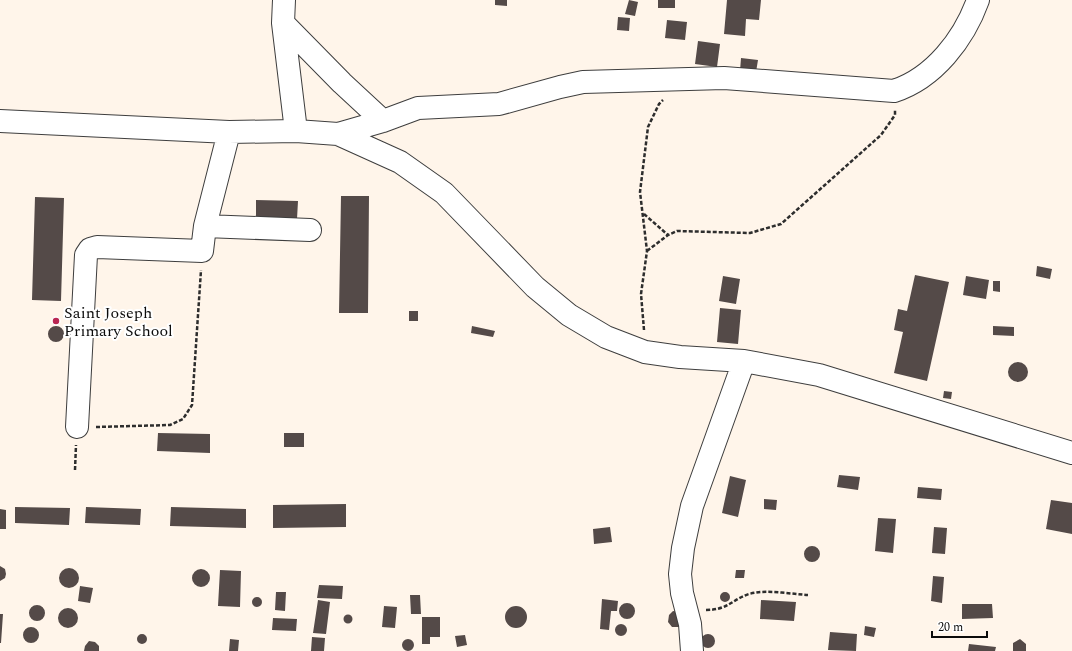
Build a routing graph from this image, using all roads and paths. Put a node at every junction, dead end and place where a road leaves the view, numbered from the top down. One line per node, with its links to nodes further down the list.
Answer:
1 (284, 0): 3 (street)
2 (978, 0): 4 (street)
3 (283, 23): 7 (street); 8 (street)
4 (894, 91): 7 (street); 14 (path)
5 (665, 99): 11 (path)
6 (0, 121): 9 (street)
7 (383, 121): 10 (street)
8 (296, 131): 9 (street); 10 (street)
9 (229, 132): 12 (street)
10 (338, 134): 17 (street)
11 (643, 213): 14 (path); 16 (path)
12 (205, 226): 13 (street); 15 (street)
13 (310, 230)
14 (668, 235): 16 (path)
15 (202, 251): 19 (path); 19 (street)
16 (647, 251): 17 (path)
17 (645, 352): 18 (street)
18 (744, 361): 20 (street); 23 (street)
19 (77, 427): 21 (path)
20 (1072, 453)
21 (75, 470)
22 (808, 595): 23 (path)
23 (686, 609): 24 (street)
24 (692, 651)

